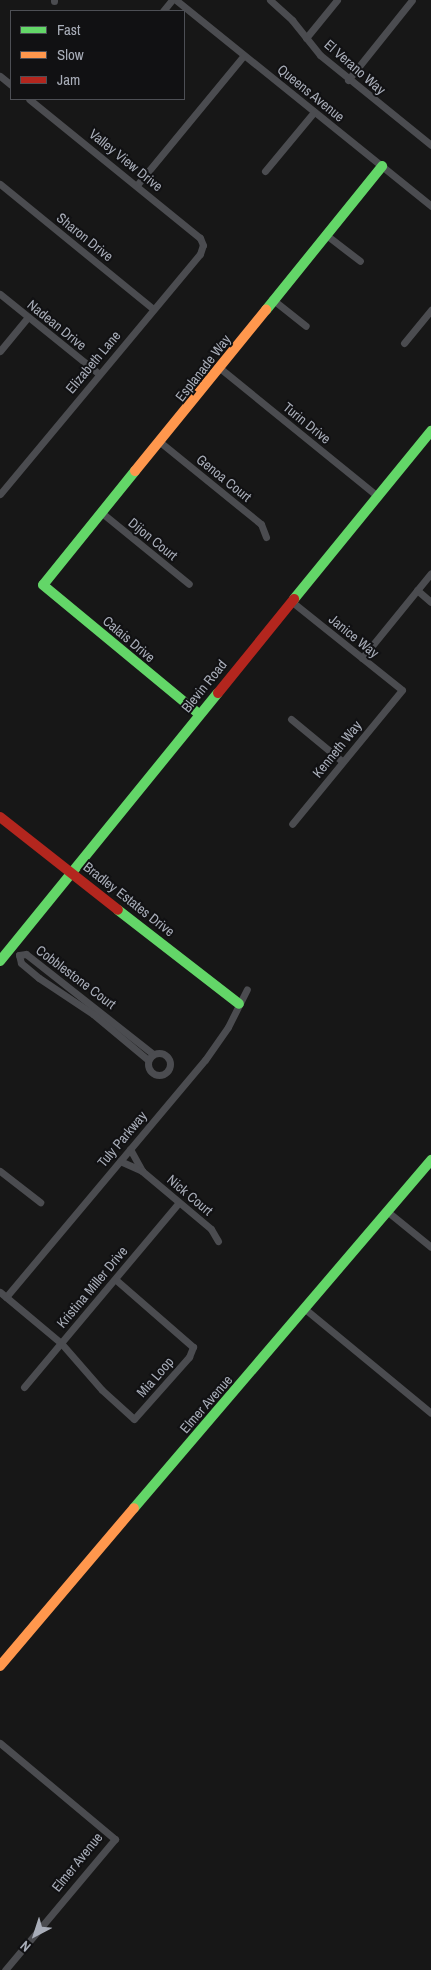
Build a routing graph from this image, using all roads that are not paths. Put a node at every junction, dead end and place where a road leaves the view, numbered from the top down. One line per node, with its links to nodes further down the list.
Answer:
1 (172, 0): 6 (street)
2 (176, 0): 8 (street, Queens Avenue)
3 (270, 0): 7 (street, El Verano Way)
4 (337, 0): 7 (street)
5 (412, 0): 10 (street)
6 (164, 10)
7 (306, 38): 10 (street, El Verano Way)
8 (244, 55): 13 (street, Queens Avenue); 18 (street)
9 (0, 76): 11 (street)
10 (348, 80): 14 (street, El Verano Way)
11 (10, 84)
12 (30, 100): 18 (street, Valley View Drive)
13 (314, 112): 15 (street, Queens Avenue); 16 (street)
14 (431, 146)
15 (382, 166): 19 (street, Queens Avenue); 20 (street, Esplanade Way)
16 (265, 171)
17 (0, 184): 25 (street, Sharon Drive)
18 (137, 185): 21 (street, Valley View Drive)
19 (431, 206)
20 (325, 234): 22 (street); 24 (street, Esplanade Way)
21 (202, 245): 25 (street, Elizabeth Lane)
22 (360, 261)
23 (0, 294): 27 (street, Nadean Drive)
24 (272, 299): 28 (street); 31 (street, Esplanade Way)
25 (153, 308): 32 (street, Elizabeth Lane)
26 (431, 310): 29 (street)
27 (28, 317): 30 (street); 32 (street, Nadean Drive)
28 (306, 326)
29 (404, 343)
30 (0, 351)
31 (221, 369): 34 (street, Esplanade Way); 36 (street, Turin Drive)
32 (99, 374): 35 (street, Elizabeth Lane)
33 (431, 431): 36 (street, Blevin Road)
34 (160, 442): 37 (street, Esplanade Way); 38 (street, Genoa Court)
35 (0, 494)
36 (377, 496): 43 (street, Blevin Road)
37 (102, 513): 40 (street, Dijon Court); 41 (street, Esplanade Way)
38 (266, 537)
39 (431, 573): 42 (street)
40 (189, 584)
41 (43, 585): 47 (street, Calais Drive)
42 (417, 590): 44 (street); 45 (street)
43 (291, 601): 45 (street, Janice Way); 47 (street, Blevin Road)
44 (431, 602)
45 (362, 658): 46 (street, Janice Way)
46 (402, 690): 49 (street, Kenneth Way)
47 (199, 714): 52 (street, Blevin Road)
48 (291, 719): 49 (street)
49 (343, 762): 51 (street, Kenneth Way)
50 (0, 817): 52 (street, Bradley Estates Drive)
51 (292, 824)
52 (73, 873): 53 (street, Blevin Road); 58 (street, Bradley Estates Drive)
53 (15, 951): 54 (street, Blevin Road); 55 (street, Cobblestone Court); 56 (street, Cobblestone Court)
54 (0, 961)
55 (53, 978): 56 (street); 59 (street, Cobblestone Court)
56 (48, 985): 60 (street, Cobblestone Court)
57 (247, 989): 58 (street, Tuly Parkway)
58 (239, 1004): 61 (street, Tuly Parkway)
59 (106, 1014): 60 (street); 60 (street, Cobblestone Court)
60 (100, 1020)
61 (130, 1149): 63 (street, Tuly Parkway); 65 (street, Nick Court)
62 (431, 1160): 68 (street, Elmer Avenue)
63 (120, 1161): 65 (street, Nick Court); 72 (street, Tuly Parkway)
64 (0, 1171): 66 (street)
65 (142, 1171): 67 (street, Nick Court)
66 (40, 1202)
67 (180, 1202): 69 (street, Nick Court); 71 (street, Kristina Miller Drive)
68 (388, 1212): 70 (street); 73 (street, Elmer Avenue)
69 (218, 1241)
70 (431, 1248)
71 (115, 1279): 74 (street, Kristina Miller Drive); 74 (street, Mia Loop)
72 (3, 1294): 74 (street)
73 (305, 1309): 76 (street); 77 (street, Elmer Avenue)
74 (61, 1343): 75 (street, Kristina Miller Drive)
75 (24, 1387)
76 (431, 1413)
77 (0, 1666)
78 (0, 1743): 79 (street, Elmer Avenue)
79 (5, 1970)

